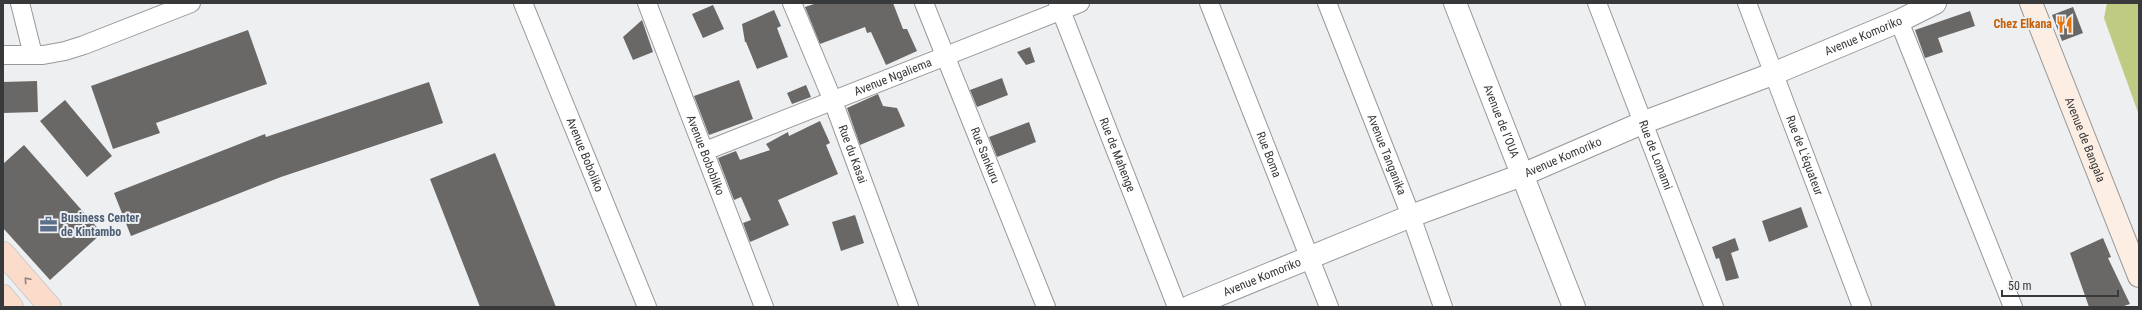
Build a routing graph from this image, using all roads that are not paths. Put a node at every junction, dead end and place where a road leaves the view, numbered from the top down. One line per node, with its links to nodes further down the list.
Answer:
1 (20, 3): 18 (street)
2 (191, 3): 18 (street)
3 (523, 3): 32 (street, Avenue Boboliko)
4 (647, 3): 23 (street, Avenue Bobobliko)
5 (792, 3): 21 (street, Rue du Kasai)
6 (924, 3): 19 (street, Rue Sankuru)
7 (1080, 3): 15 (street, Avenue Ngaliema)
8 (1209, 3): 27 (street, Rue Boma)
9 (1327, 3): 25 (street, Avenue Tanganika)
10 (1455, 3): 24 (street, Avenue de l’OUA)
11 (1597, 3): 22 (street, Rue de Lomami)
12 (1747, 3): 20 (street, Rue de L'équateur)
13 (1935, 3): 16 (street, Avenue Komoriko)
14 (2031, 3): 28 (main road, Avenue de Bangala)
15 (1060, 7): 19 (street, Avenue Ngaliema); 36 (street, Rue de Mahenge)
16 (1899, 21): 20 (street, Avenue Komoriko); 43 (street)
17 (3, 55): 18 (street)
18 (33, 55)
19 (945, 56): 21 (street, Avenue Ngaliema); 35 (street, Rue Sankuru)
20 (1775, 73): 22 (street, Avenue Komoriko); 42 (street, Rue de L'équateur)
21 (833, 102): 23 (street, Avenue Ngaliema); 34 (street, Rue du Kasai)
22 (1642, 123): 24 (street, Avenue Komoriko); 41 (street, Rue de Lomami)
23 (705, 151): 33 (street, Avenue Bobobliko)
24 (1522, 175): 25 (street, Avenue Komoriko); 40 (street, Avenue de l’OUA)
25 (1411, 216): 27 (street, Avenue Komoriko); 39 (street, Avenue Tanganika)
26 (3, 253): 31 (main road, one-way to 26)
27 (1310, 257): 37 (street, Avenue Komoriko); 38 (street, Rue Boma)
28 (2139, 276)
29 (3, 296): 30 (main road)
30 (12, 307)
31 (50, 307)
32 (647, 307)
33 (764, 307)
34 (910, 307)
35 (1046, 307)
36 (1177, 307)
37 (1189, 307)
38 (1329, 307)
39 (1443, 307)
40 (1574, 307)
41 (1714, 307)
42 (1862, 307)
43 (2013, 307)

